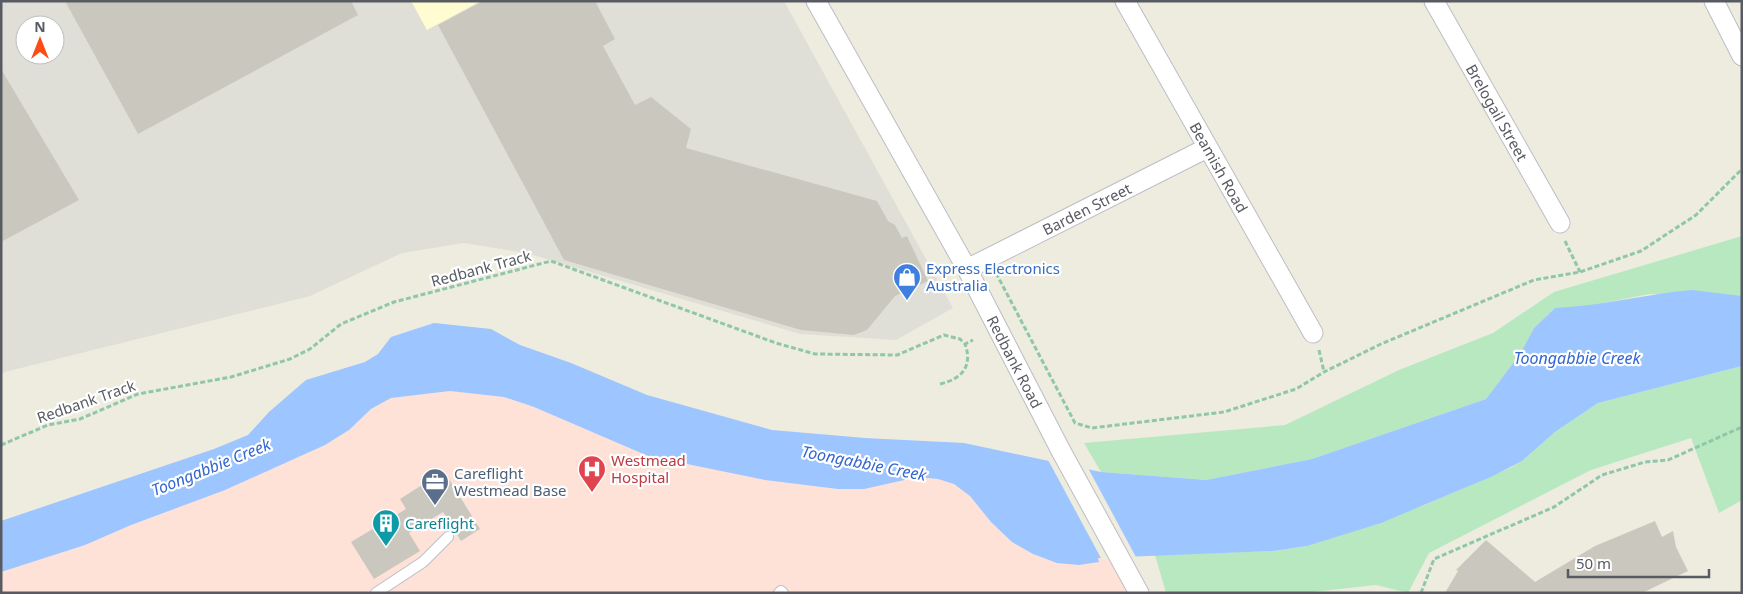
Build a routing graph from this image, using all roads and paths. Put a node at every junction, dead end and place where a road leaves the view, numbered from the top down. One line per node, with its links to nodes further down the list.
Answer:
1 (816, 1): 9 (street, Redbank Road)
2 (1125, 1): 6 (street, Beamish Road)
3 (1714, 1): 5 (street)
4 (1442, 4): 8 (street, Brelogail Street)
5 (1742, 56)
6 (1207, 148): 9 (street, Barden Street); 12 (street, Beamish Road)
7 (1742, 169): 10 (path)
8 (1560, 223): 10 (path)
9 (967, 269): 23 (street, Redbank Road)
10 (1580, 272): 15 (path)
11 (996, 274): 15 (path)
12 (1314, 333): 15 (path)
13 (974, 340): 14 (path)
14 (965, 344): 16 (path); 18 (path, Redbank Track)
15 (1324, 372)
16 (940, 384)
17 (1742, 427): 24 (path)
18 (1, 445)
19 (448, 537): 20 (lane)
20 (376, 593)
21 (779, 593): 22 (lane)
22 (783, 593)
23 (1140, 593)
24 (1421, 593)

